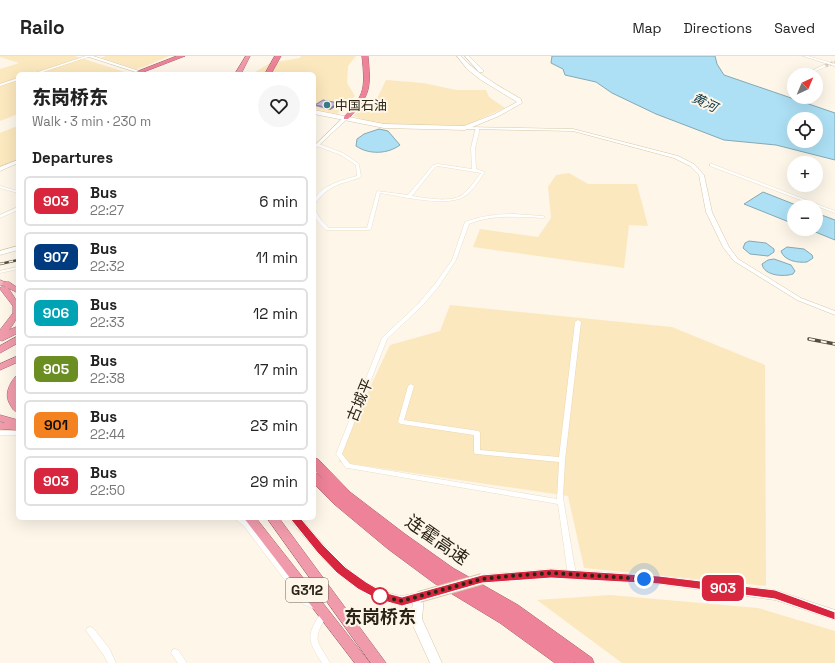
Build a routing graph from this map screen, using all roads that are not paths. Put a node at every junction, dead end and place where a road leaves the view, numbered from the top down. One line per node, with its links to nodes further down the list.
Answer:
1 (88, 56): 15 (street); 16 (main road)
2 (176, 56): 16 (highway)
3 (182, 56): 16 (highway)
4 (248, 56): 17 (highway)
5 (253, 56): 18 (highway)
6 (362, 56): 25 (highway)
7 (365, 56): 25 (highway)
8 (459, 56): 22 (main road)
9 (467, 56): 22 (main road)
10 (804, 56): 12 (street)
11 (279, 57): 19 (highway); 20 (highway)
12 (835, 63)
13 (825, 66): 14 (street)
14 (820, 68)
15 (40, 72)
16 (138, 72)
17 (239, 72)
18 (244, 72)
19 (269, 72)
20 (274, 72)
21 (16, 80): 23 (street)
22 (490, 80): 26 (main road)
23 (0, 85)
24 (316, 113): 25 (main road)
25 (344, 120): 26 (main road); 28 (street)
26 (465, 128): 27 (street)
27 (477, 128): 32 (street); 50 (street)
28 (316, 147): 36 (street)
29 (16, 162): 31 (street)
30 (711, 165): 38 (street)
31 (0, 169)
32 (474, 170): 35 (street); 35 (street)
33 (0, 187): 34 (street)
34 (16, 191)
35 (410, 196): 39 (street)
36 (316, 200)
37 (16, 209): 40 (street)
38 (835, 212)
39 (316, 216)
40 (0, 217)
41 (544, 217): 74 (street, 古城平)
42 (16, 249): 43 (street)
43 (0, 253)
44 (16, 268): 45 (street)
45 (0, 272)
46 (2, 285): 47 (highway); 48 (highway); 49 (highway)
47 (16, 288)
48 (16, 290)
49 (15, 299)
50 (835, 313)
51 (16, 314): 54 (highway)
52 (578, 322): 71 (street)
53 (16, 330): 55 (highway)
54 (0, 334)
55 (0, 339)
56 (16, 340): 57 (highway)
57 (0, 350)
58 (16, 360): 60 (highway)
59 (16, 365): 61 (highway)
60 (0, 367)
61 (0, 372)
62 (16, 382): 64 (highway)
63 (411, 386): 71 (street)
64 (16, 406)
65 (0, 418): 66 (highway)
66 (16, 422)
67 (0, 426): 68 (highway)
68 (16, 427)
69 (0, 433): 70 (street)
70 (16, 433)
71 (562, 460): 74 (street)
72 (316, 464): 92 (highway, 连霍高速)
73 (316, 479): 91 (highway, 连霍高速)
74 (560, 502): 79 (street)
75 (241, 520): 81 (street)
76 (252, 520): 81 (highway, G312)
77 (274, 520): 89 (highway, G312)
78 (297, 520): 80 (main road)
79 (572, 575): 80 (main road, bridge); 82 (main road)
80 (419, 597): 90 (main road)
81 (325, 613): 87 (street); 88 (highway, G312)
82 (835, 615)
83 (90, 630): 85 (street)
84 (175, 653): 86 (street)
85 (112, 663)
86 (183, 663)
87 (326, 663)
88 (363, 663)
89 (379, 663)
90 (436, 663)
91 (567, 663)
92 (587, 663)

